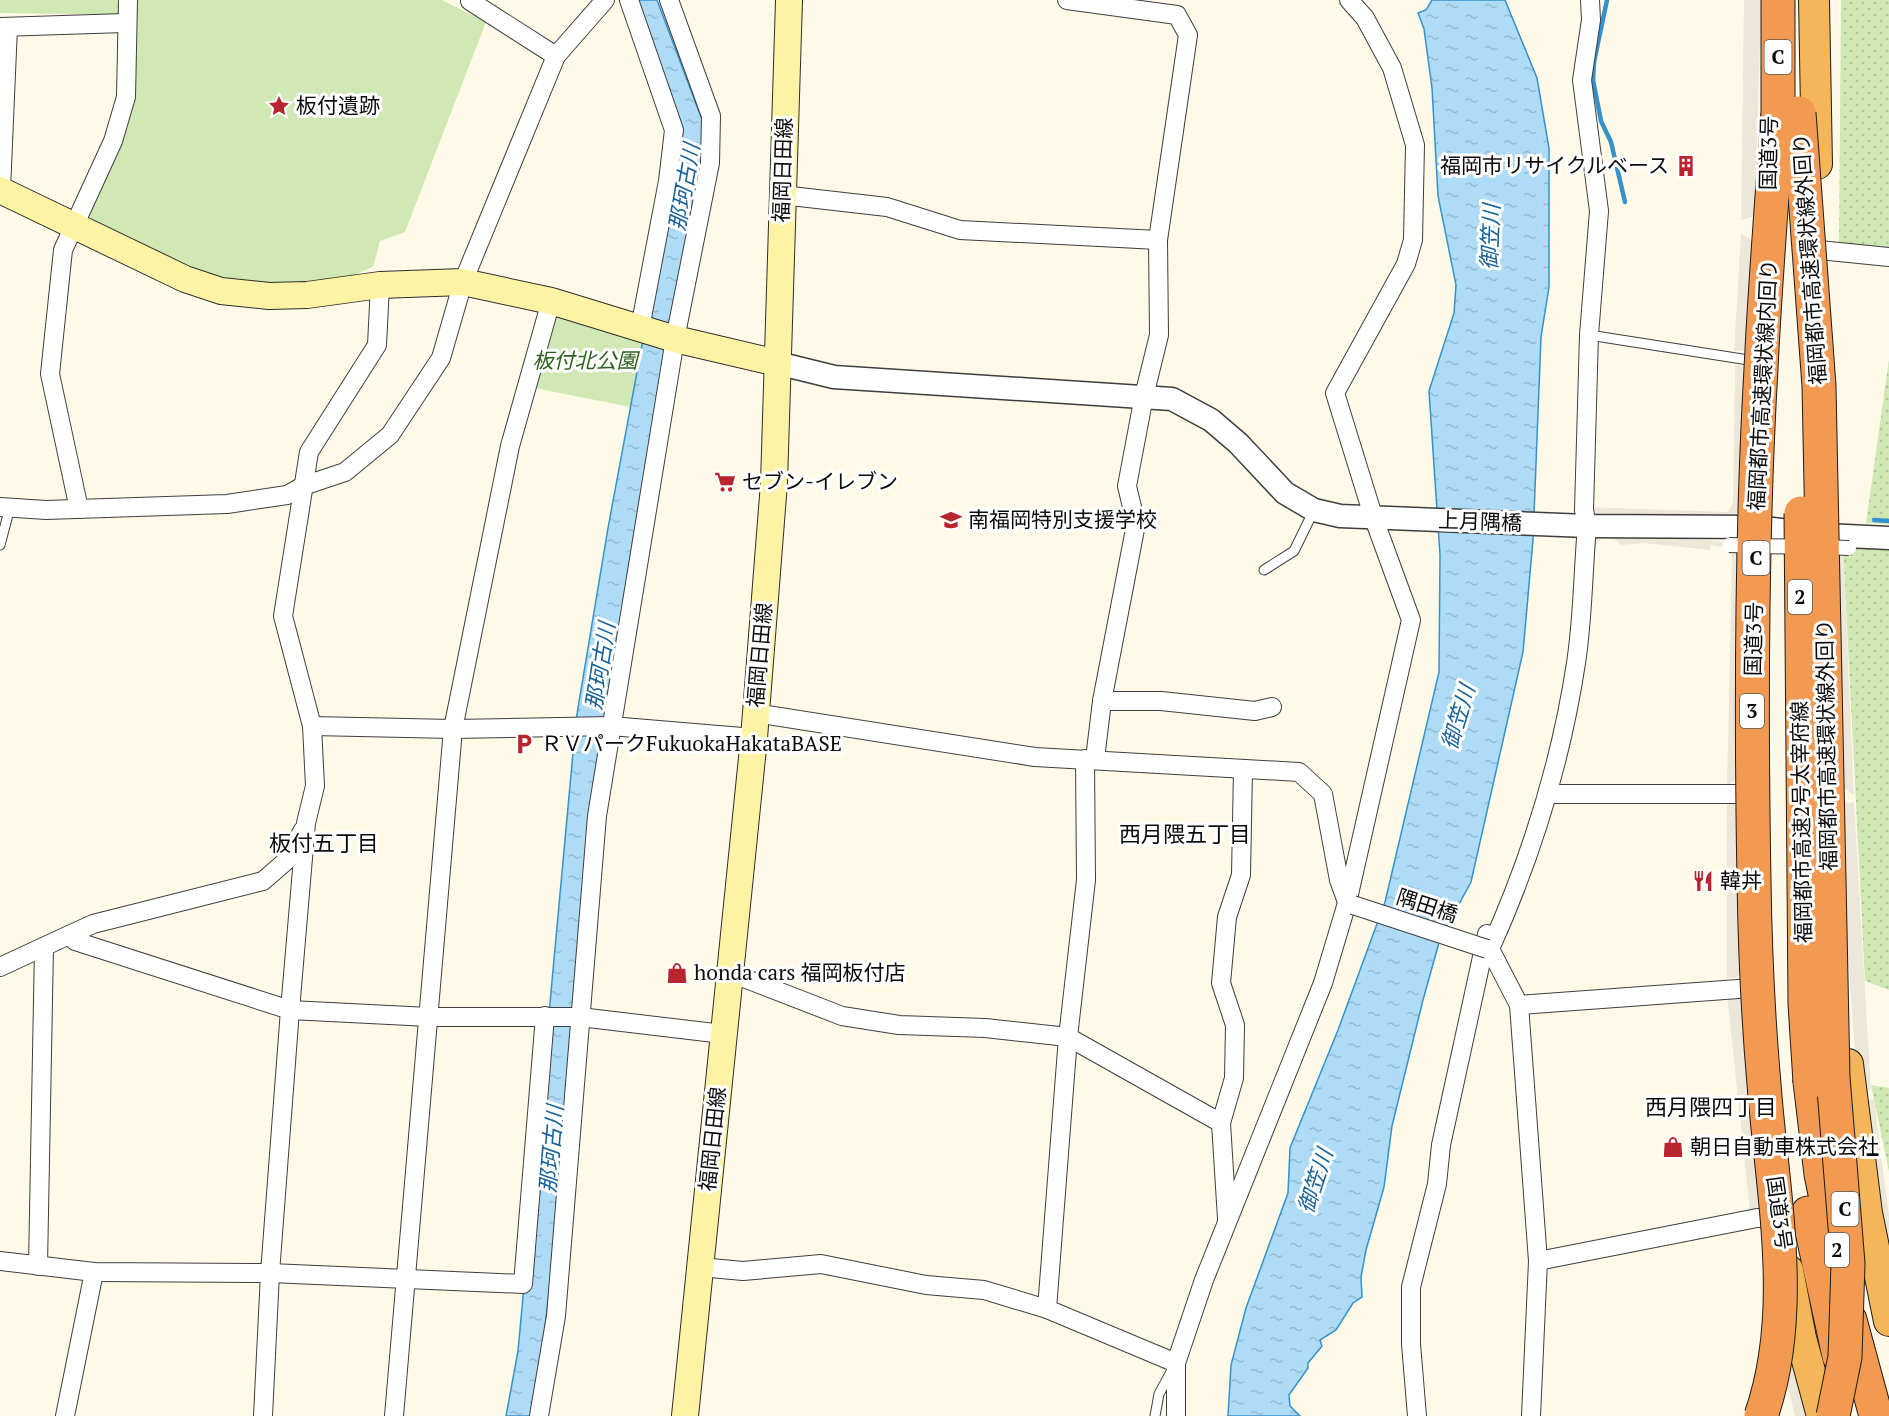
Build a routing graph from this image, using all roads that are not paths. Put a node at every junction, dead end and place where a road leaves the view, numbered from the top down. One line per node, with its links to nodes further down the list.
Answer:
1 (128, 0): 14 (street)
2 (606, 0): 16 (street)
3 (629, 0): 27 (street)
4 (669, 0): 29 (street)
5 (789, 0): 19 (main road, 福岡日田線)
6 (1067, 0): 21 (street)
7 (1349, 0): 37 (street)
8 (1590, 0): 28 (street)
9 (1771, 0): 30 (highway, 国道3号 / 3)
10 (1778, 0): 17 (highway, 福岡都市高速環状線内回り / C)
11 (1799, 0): 17 (highway, 福岡都市高速環状線外回り / C)
12 (1814, 0): 22 (highway)
13 (470, 1): 16 (street)
14 (126, 23): 15 (street); 20 (street)
15 (4, 27): 18 (street)
16 (556, 56): 24 (street)
17 (1789, 113): 71 (highway, 福岡都市高速2号太宰府線 / 2, bridge); 94 (highway, 福岡都市高速環状線内回り / C, bridge); 96 (highway, 福岡都市高速環状線外回り / C, bridge)
18 (0, 190): 20 (main road)
19 (782, 195): 21 (street); 31 (main road, 福岡日田線)
20 (76, 227): 25 (main road); 35 (street)
21 (1158, 240): 32 (street)
22 (1819, 250): 23 (street); 41 (highway)
23 (1889, 257)
24 (463, 282): 25 (main road); 26 (main road); 33 (street)
25 (380, 285): 33 (street)
26 (551, 301): 27 (main road); 50 (street)
27 (640, 328): 29 (main road)
28 (1589, 335): 30 (lane); 38 (street)
29 (675, 339): 31 (main road); 49 (street)
30 (1761, 362): 39 (highway, 国道3号 / 3)
31 (777, 363): 32 (street); 47 (main road, 福岡日田線)
32 (1144, 396): 36 (street); 45 (street)
33 (303, 486): 35 (street); 48 (street)
34 (5, 507): 35 (street); 42 (lane)
35 (79, 509)
36 (1314, 510): 37 (street, 上月隅橋); 44 (lane)
37 (1380, 518): 38 (street, 上月隅橋); 57 (street)
38 (1580, 526): 39 (street, 上月隅橋); 53 (street)
39 (1756, 527): 41 (street, 上月隅橋); 54 (highway, 国道3号 / 3)
40 (1889, 538): 41 (street, 上月隅橋)
41 (1837, 541): 43 (street, bridge); 83 (highway)
42 (0, 545)
43 (1729, 545)
44 (1264, 570)
45 (1102, 701): 46 (street); 51 (street)
46 (1272, 707)
47 (754, 725): 49 (street); 51 (street); 62 (main road, 福岡日田線)
48 (312, 726): 50 (street); 55 (street)
49 (610, 726): 50 (street); 68 (street)
50 (453, 729): 67 (street)
51 (1090, 759): 52 (street); 70 (street)
52 (1243, 769): 57 (street); 72 (street)
53 (1549, 794): 54 (street); 56 (street)
54 (1750, 794): 63 (highway, 国道3号 / 3)
55 (306, 823): 58 (street); 65 (street)
56 (1525, 861): 60 (street); 92 (street)
57 (1350, 904): 60 (street, 隅田橋, bridge); 74 (street)
58 (69, 935): 59 (street); 65 (street)
59 (44, 947): 61 (street); 77 (street)
60 (1488, 949): 64 (street)
61 (0, 967)
62 (731, 973): 69 (main road, 福岡日田線); 70 (street)
63 (1752, 988): 64 (street); 73 (highway, 国道3号 / 3)
64 (1519, 1005): 76 (street)
65 (290, 1010): 67 (street); 80 (street)
66 (545, 1016): 67 (street); 68 (street); 81 (street)
67 (429, 1017): 81 (street)
68 (580, 1017): 69 (street); 88 (street)
69 (723, 1034): 78 (main road, 福岡日田線)
70 (1068, 1037): 72 (street); 82 (street)
71 (1799, 1082): 97 (highway, 福岡都市高速2号太宰府線 / 2); 98 (highway, 福岡都市高速2号太宰府線 / 2)
72 (1221, 1123): 74 (street)
73 (1778, 1218): 76 (street); 95 (highway, 国道3号 / 3)
74 (1228, 1224): 84 (street)
75 (0, 1261): 77 (street)
76 (1538, 1261): 93 (street)
77 (38, 1266): 79 (street)
78 (700, 1267): 82 (street); 89 (main road, 福岡日田線)
79 (94, 1272): 80 (street); 85 (street)
80 (270, 1272): 81 (street); 86 (street)
81 (405, 1279): 87 (street)
82 (1047, 1310): 84 (street)
83 (1889, 1321)
84 (1176, 1363): 90 (lane); 91 (street)
85 (65, 1416)
86 (263, 1416)
87 (394, 1416)
88 (539, 1416)
89 (685, 1416)
90 (1155, 1416)
91 (1176, 1416)
92 (1417, 1416)
93 (1531, 1416)
94 (1761, 1416)
95 (1822, 1416)
96 (1833, 1416)
97 (1855, 1416)
98 (1876, 1416)

